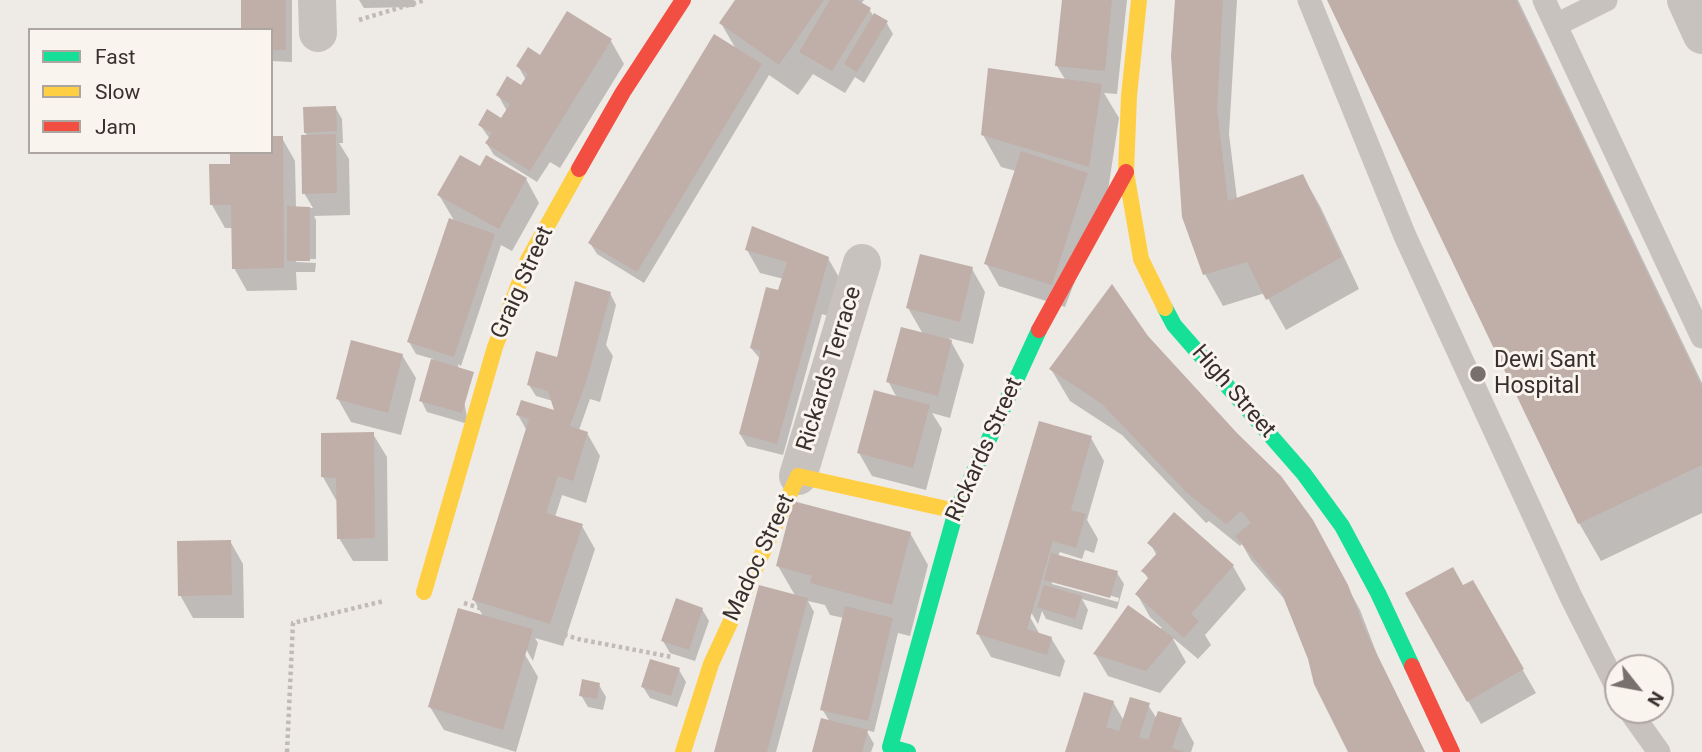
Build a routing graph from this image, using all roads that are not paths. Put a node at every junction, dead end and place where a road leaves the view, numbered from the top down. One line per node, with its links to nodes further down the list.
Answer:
1 (1139, 0): 9 (street, High Street)
2 (1309, 0): 16 (lane)
3 (1544, 0): 7 (lane)
4 (1606, 0): 7 (lane)
5 (1686, 0): 8 (street)
6 (676, 3): 15 (street, Graig Street)
7 (1556, 25): 11 (lane)
8 (1702, 35)
9 (1126, 172): 14 (street, Rickards Street); 20 (street, High Street)
10 (862, 262): 13 (street, Rickards Terrace)
11 (1693, 292): 12 (lane)
12 (1702, 337)
13 (798, 476): 14 (street, Madoc Street); 18 (street, Madoc Street)
14 (956, 510): 19 (street, Rickards Street)
15 (424, 592)
16 (1604, 662)
17 (1639, 724): 21 (lane)
18 (683, 752)
19 (908, 752)
20 (1452, 752)
21 (1660, 752)

